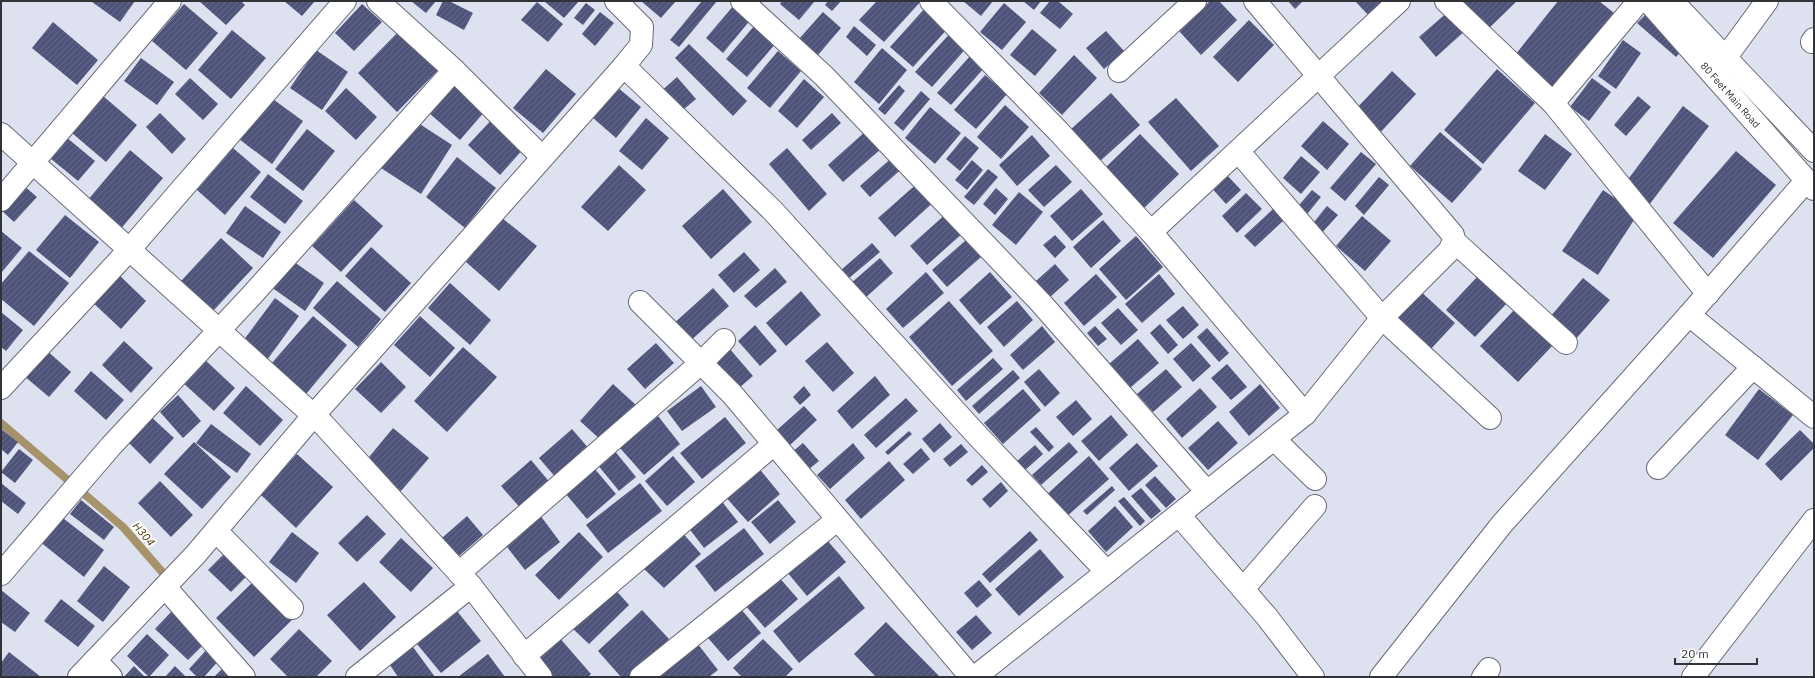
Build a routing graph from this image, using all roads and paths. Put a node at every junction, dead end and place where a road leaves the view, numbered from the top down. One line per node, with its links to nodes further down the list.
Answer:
1 (170, 1): 25 (street)
2 (345, 1): 30 (street)
3 (378, 1): 17 (street)
4 (616, 1): 16 (street)
5 (742, 1): 49 (street)
6 (931, 1): 28 (street)
7 (1195, 1): 18 (street)
8 (1255, 1): 19 (street)
9 (1399, 1): 19 (street)
10 (1446, 1): 20 (street)
11 (1639, 1): 20 (street)
12 (1648, 1): 26 (street, 80 Feet Main Road)
13 (1672, 1): 15 (street, 80 Feet Main Road)
14 (1767, 1): 15 (street)
15 (1726, 57): 23 (street, 80 Feet Main Road)
16 (624, 66): 24 (street); 55 (street)
17 (454, 70): 24 (street); 35 (street)
18 (1119, 71)
19 (1318, 76): 22 (street); 29 (street)
20 (1553, 104): 31 (street)
21 (1, 134): 25 (street)
22 (1238, 151): 28 (street); 34 (street)
23 (1814, 151)
24 (542, 157): 42 (street)
25 (31, 162): 27 (street); 30 (street)
26 (1810, 185): 31 (street)
27 (1, 200)
28 (1151, 232): 41 (street)
29 (1454, 241): 34 (street); 37 (street)
30 (129, 250): 35 (street); 40 (street)
31 (1708, 294): 33 (street)
32 (640, 302): 38 (street)
33 (1689, 315): 39 (street); 72 (street)
34 (1382, 318): 41 (street); 44 (street)
35 (218, 330): 42 (street); 56 (street)
36 (724, 340): 38 (street)
37 (1566, 343)
38 (701, 363): 46 (street); 57 (street)
39 (1753, 367): 43 (street); 47 (street)
40 (1, 388)
41 (1305, 414): 45 (street)
42 (313, 416): 54 (street); 57 (street)
43 (1814, 417)
44 (1490, 418)
45 (1274, 439): 48 (street); 49 (street)
46 (774, 444): 52 (street); 61 (street)
47 (1658, 468)
48 (1315, 479)
49 (1207, 492): 51 (street)
50 (1315, 506): 59 (street)
51 (1179, 514): 55 (street); 59 (street)
52 (837, 520): 68 (street); 69 (street)
53 (1814, 520): 73 (street)
54 (216, 531): 58 (street); 60 (street)
55 (1107, 572): 70 (street)
56 (1, 574)
57 (465, 579): 61 (street); 66 (street)
58 (170, 581): 62 (street); 65 (street)
59 (1243, 589): 71 (street)
60 (292, 608)
61 (524, 656): 67 (street)
62 (95, 660): 63 (street); 64 (street)
63 (79, 677)
64 (111, 677)
65 (244, 677)
66 (357, 677)
67 (540, 677)
68 (640, 677)
69 (971, 677)
70 (974, 677)
71 (1313, 677)
72 (1381, 677)
73 (1693, 677)

